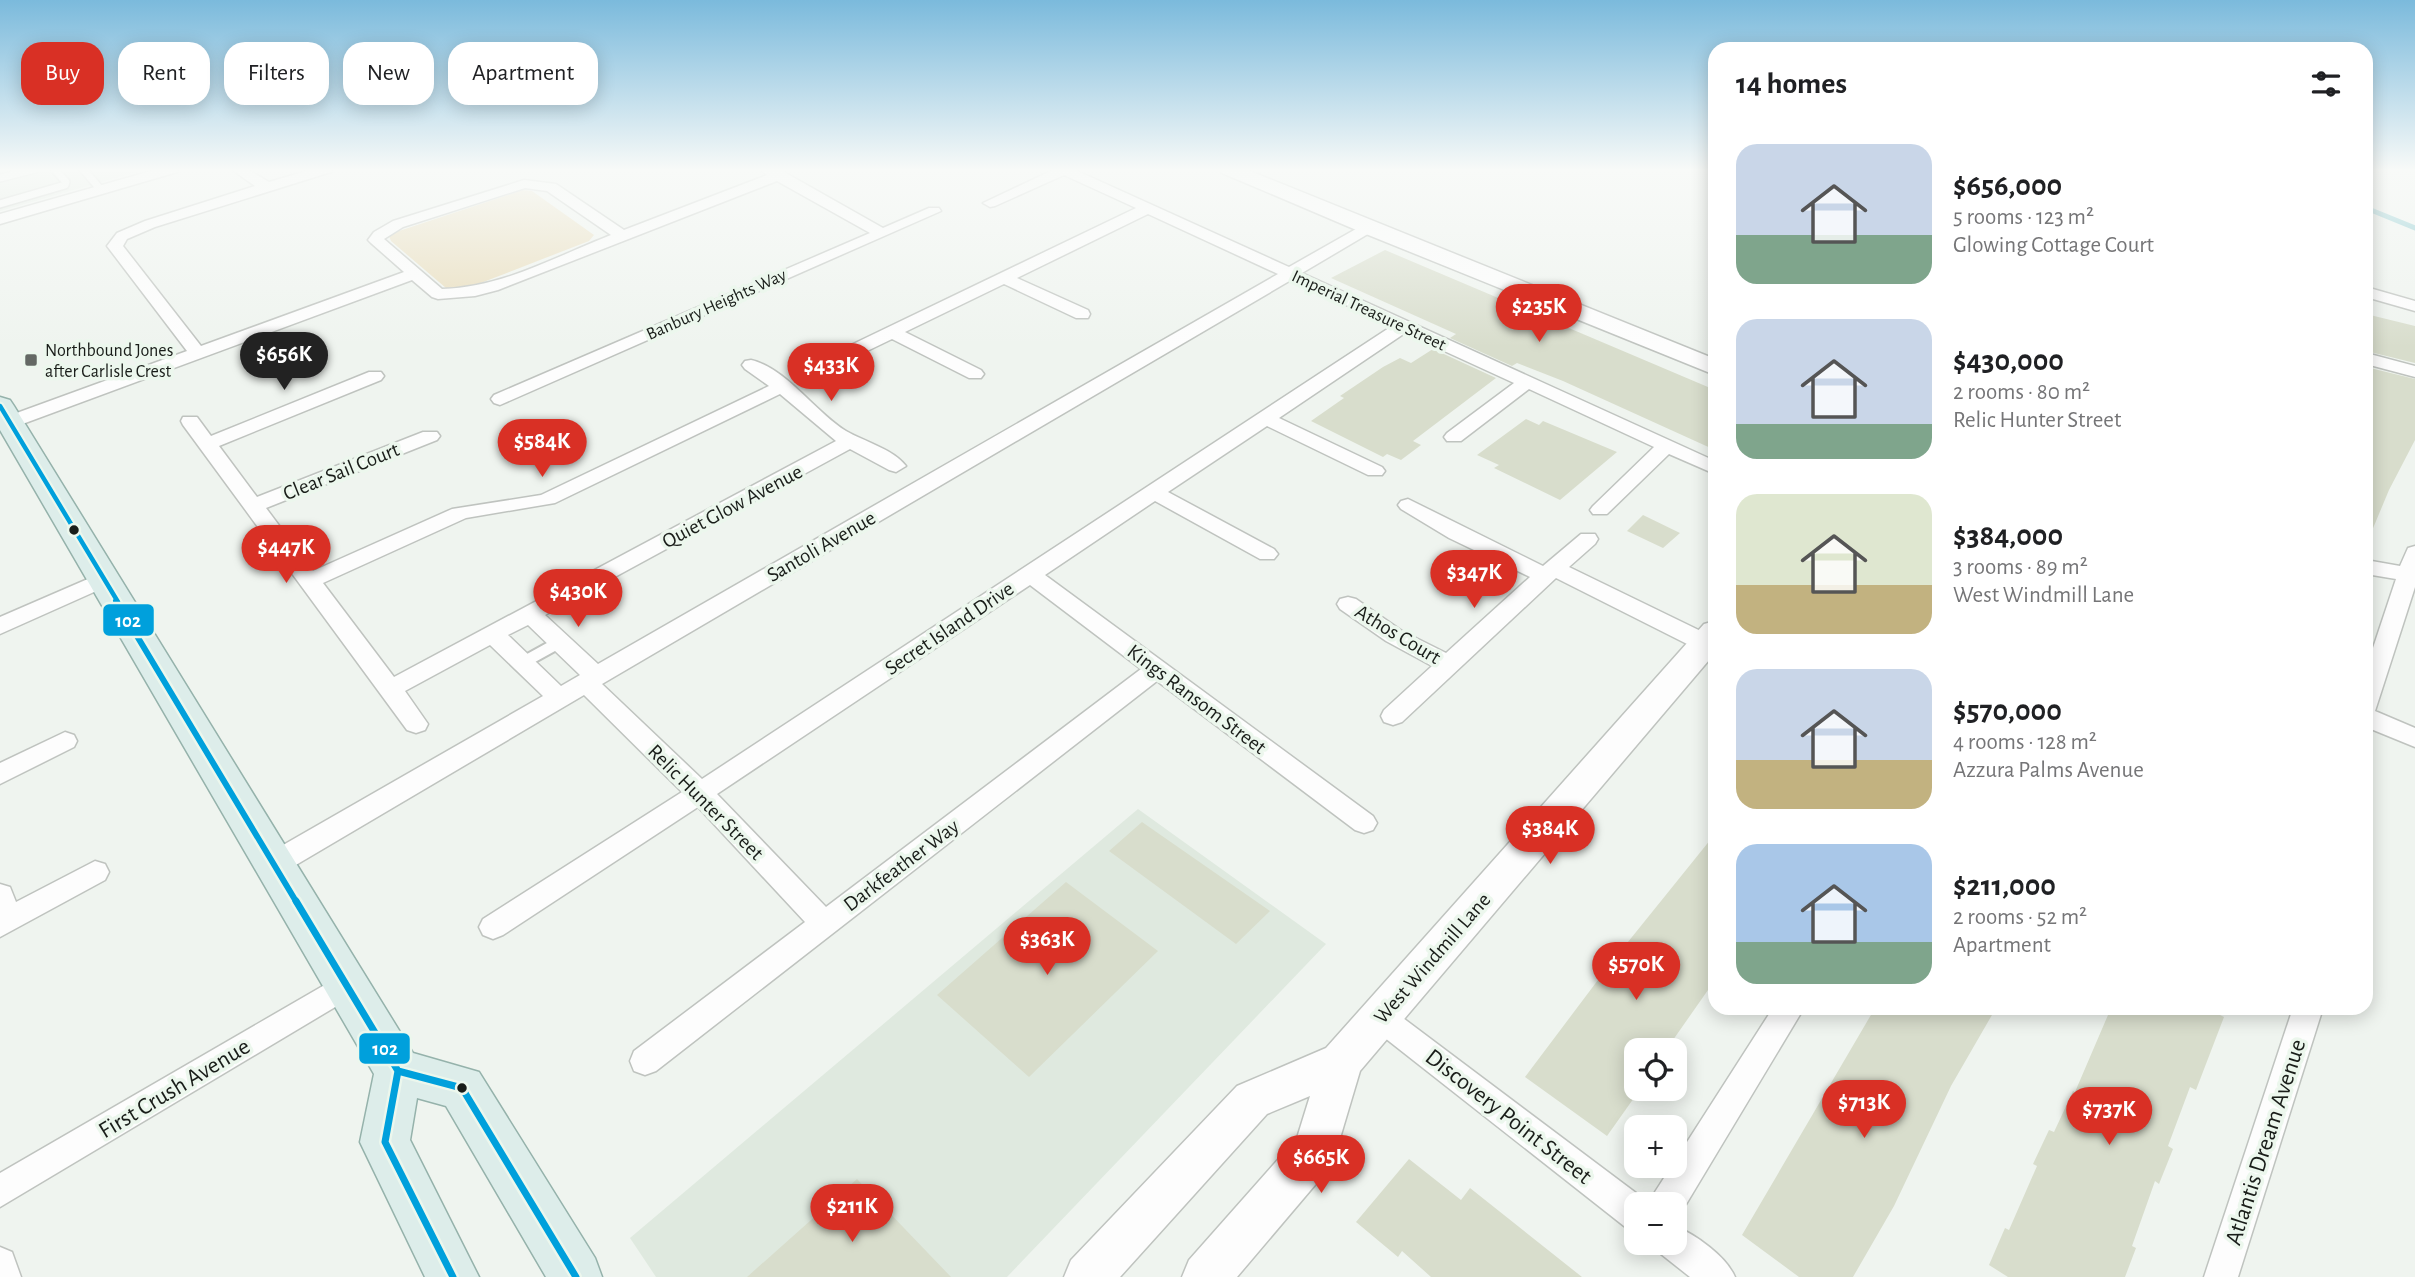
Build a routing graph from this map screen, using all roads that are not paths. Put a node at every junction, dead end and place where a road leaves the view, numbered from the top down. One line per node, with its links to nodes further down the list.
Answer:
1 (139, 229): 12 (street)
2 (390, 229): 15 (street)
3 (611, 229): 13 (street)
4 (639, 229): 13 (street)
5 (873, 229): 11 (street)
6 (892, 229): 11 (street, Banbury Heights Way)
7 (1106, 229): 16 (street)
8 (1193, 229): 14 (street, Imperial Treasure Street)
9 (1367, 229): 14 (street, Santoli Avenue)
10 (1369, 229): 26 (street)
11 (881, 233): 32 (street, Banbury Heights Way)
12 (122, 236): 23 (street)
13 (622, 236): 15 (street)
14 (1290, 273): 20 (street, Imperial Treasure Street); 66 (street, Santoli Avenue)
15 (414, 274): 23 (street)
16 (1004, 278): 19 (street); 21 (street)
17 (2373, 294): 18 (street)
18 (2415, 306)
19 (1082, 314)
20 (1404, 326): 30 (street, Imperial Treasure Street); 34 (street, Secret Island Drive)
21 (892, 332): 22 (street); 28 (street)
22 (857, 349)
23 (198, 354): 33 (street)
24 (2373, 360): 27 (street)
25 (751, 365): 31 (street)
26 (1708, 365)
27 (2415, 372)
28 (975, 374)
29 (375, 376): 39 (street)
30 (1527, 382): 37 (street); 40 (street, Imperial Treasure Street)
31 (782, 387): 38 (street); 55 (street)
32 (500, 398)
33 (5, 414): 54 (main road)
34 (1265, 418): 43 (street); 44 (street, Secret Island Drive)
35 (190, 421): 39 (street)
36 (430, 436): 45 (street, Clear Sail Court)
37 (1454, 437)
38 (852, 440): 42 (street); 57 (street, Quiet Glow Avenue)
39 (207, 444): 45 (street)
40 (1666, 446): 41 (street, Imperial Treasure Street); 47 (street)
41 (1708, 465)
42 (896, 466)
43 (1376, 471)
44 (1154, 492): 49 (street); 53 (street, Secret Island Drive)
45 (253, 506): 55 (street)
46 (1408, 506): 52 (street)
47 (1600, 510)
48 (1588, 539): 52 (street)
49 (1267, 554)
50 (2373, 567): 51 (street)
51 (2413, 568): 67 (street)
52 (1550, 572): 60 (street); 64 (street)
53 (1030, 574): 65 (street, Kings Ransom Street); 76 (street, Secret Island Drive)
54 (104, 579): 58 (street); 78 (main road)
55 (309, 581): 68 (street)
56 (1348, 604): 64 (street, Athos Court)
57 (530, 614): 59 (street, Quiet Glow Avenue); 62 (street, Relic Hunter Street)
58 (0, 626)
59 (493, 634): 63 (street); 68 (street, Quiet Glow Avenue)
60 (1708, 636)
61 (1708, 639): 86 (street, West Windmill Lane)
62 (560, 642): 63 (lane); 66 (street, Relic Hunter Street)
63 (523, 663): 69 (street)
64 (1448, 664): 70 (street)
65 (1157, 669): 77 (street, Kings Ransom Street); 81 (street, Darkfeather Way)
66 (591, 680): 69 (street, Santoli Avenue); 76 (street, Relic Hunter Street)
67 (2373, 685)
68 (390, 689): 72 (street)
69 (559, 698): 78 (street, Santoli Avenue)
70 (1393, 716)
71 (2373, 720): 73 (street)
72 (416, 724)
73 (2415, 738)
74 (65, 741): 75 (street)
75 (0, 774)
76 (700, 793): 81 (street, Relic Hunter Street); 82 (street, Secret Island Drive)
77 (1364, 823)
78 (274, 864): 83 (main road)
79 (95, 872): 80 (street)
80 (3, 914)
81 (824, 923): 87 (street, Darkfeather Way)
82 (493, 927)
83 (347, 985): 89 (main road); 90 (street, First Crush Avenue)
84 (1785, 1015): 91 (street)
85 (2306, 1015): 101 (street, Atlantis Dream Avenue)
86 (1381, 1017): 88 (street, West Windmill Lane); 92 (street, Discovery Point Street)
87 (645, 1060)
88 (1341, 1062): 98 (street, West Windmill Lane); 99 (street, West Windmill Lane)
89 (398, 1071): 96 (main road); 97 (main road)
90 (0, 1191)
91 (1674, 1192)
92 (1624, 1205)
93 (1687, 1253): 100 (street)
94 (0, 1264): 95 (street)
95 (4, 1277)
96 (453, 1277)
97 (576, 1277)
98 (1088, 1277)
99 (1206, 1277)
100 (1718, 1277)
101 (2221, 1277)

